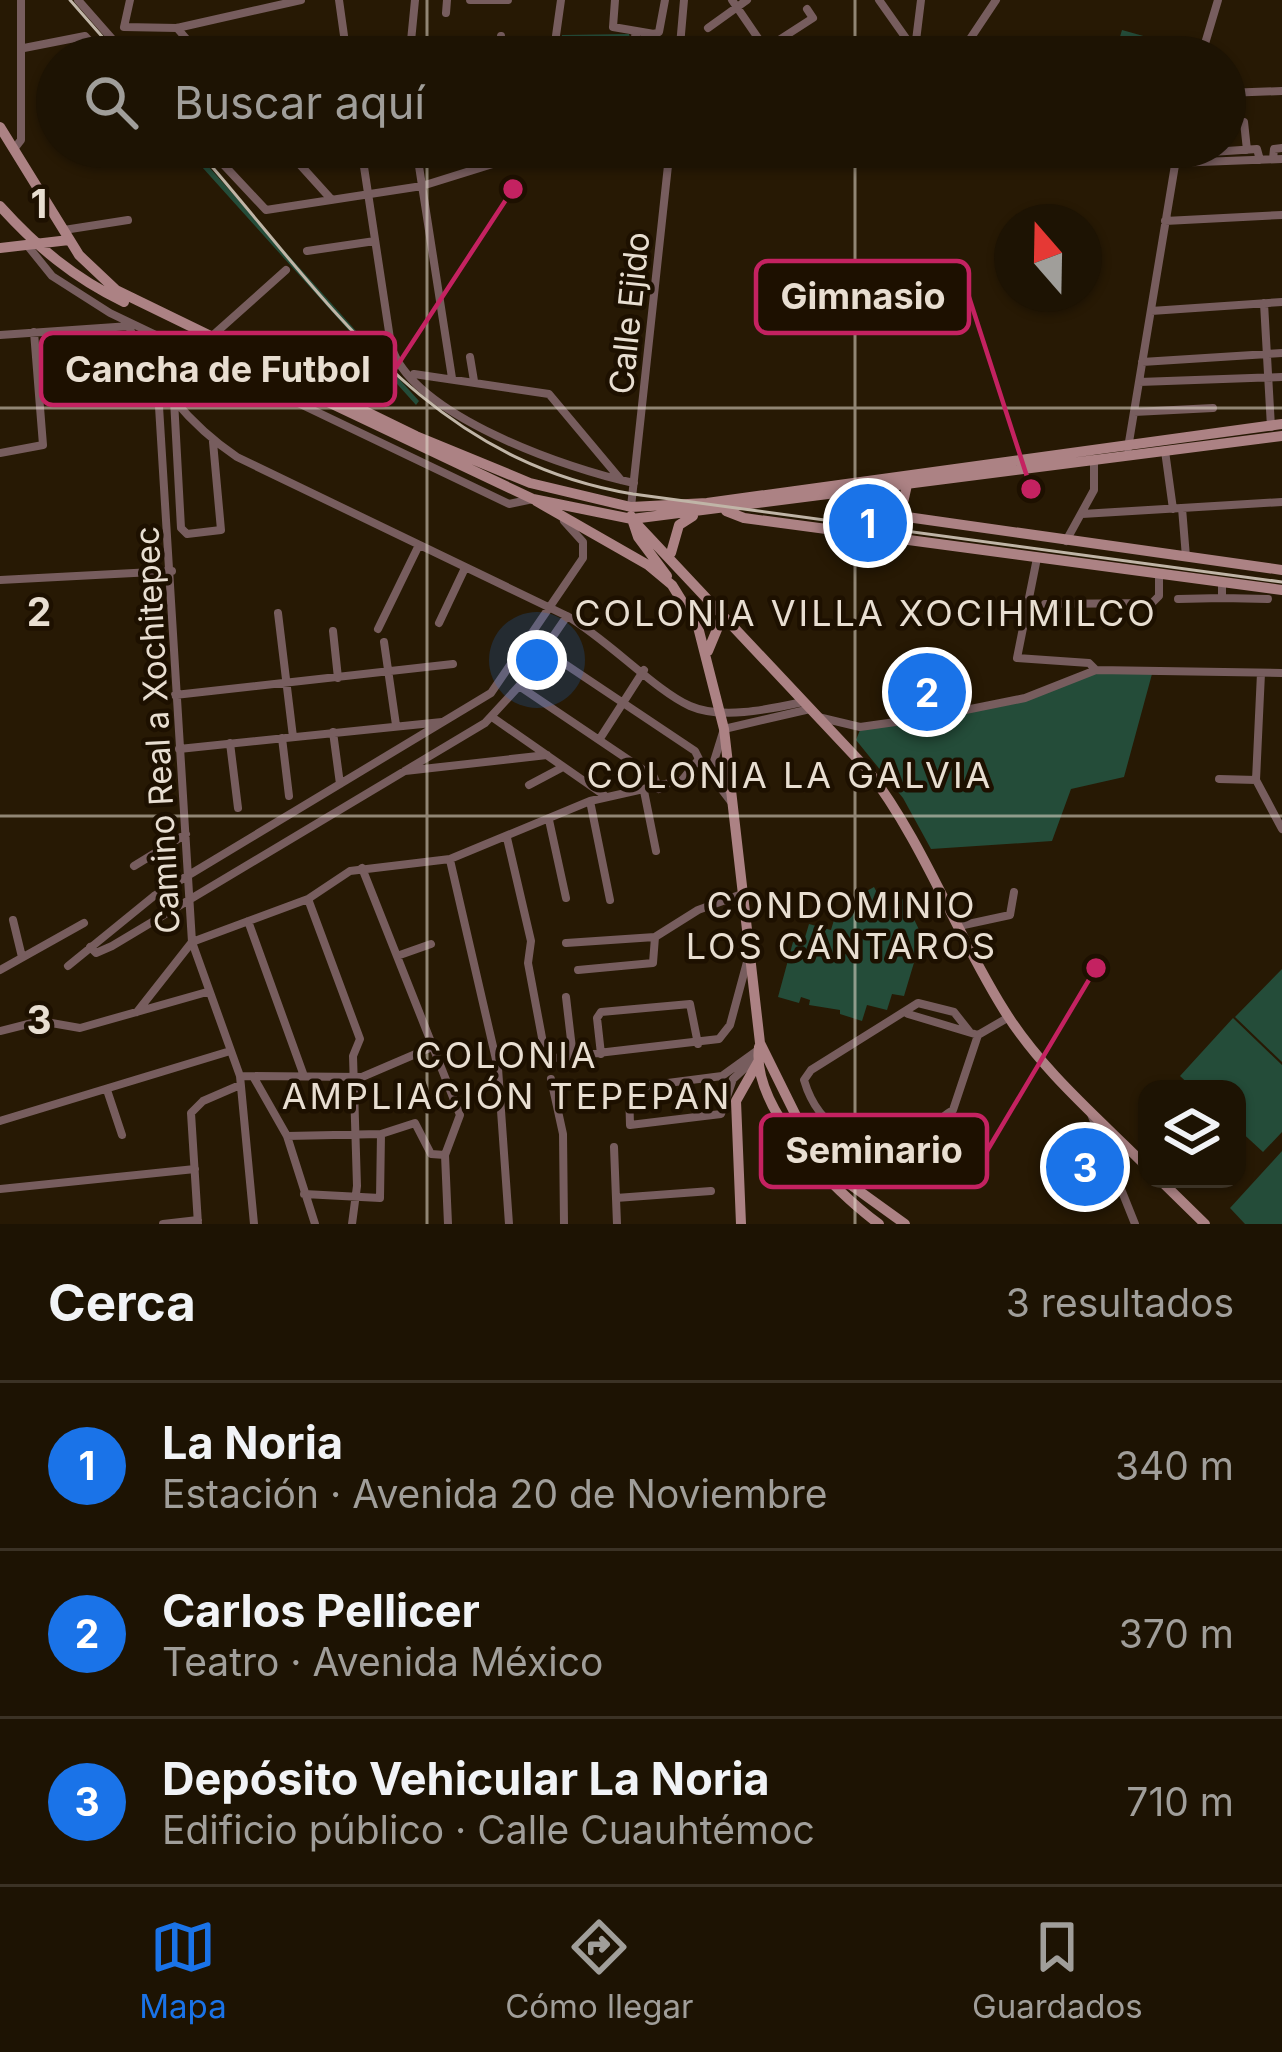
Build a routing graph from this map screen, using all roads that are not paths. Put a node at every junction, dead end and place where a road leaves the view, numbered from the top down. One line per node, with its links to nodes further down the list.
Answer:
1 (21, 0): 41 (street)
2 (78, 0): 26 (street)
3 (130, 0): 22 (street)
4 (301, 0): 23 (street)
5 (339, 0): 29 (street)
6 (415, 0): 30 (street)
7 (447, 0): 21 (street)
8 (470, 0): 19 (street)
9 (561, 0): 31 (street)
10 (615, 0): 25 (street)
11 (665, 0): 25 (street)
12 (684, 0): 33 (street)
13 (747, 0): 18 (street)
14 (879, 0): 36 (street)
15 (921, 0): 37 (street)
16 (996, 0): 38 (street)
17 (1218, 0): 39 (street)
18 (735, 4): 24 (street); 34 (street)
19 (508, 6)
20 (807, 9): 35 (street)
21 (446, 13)
22 (124, 27): 23 (street); 27 (street)
23 (177, 28): 28 (street)
24 (709, 28)
25 (634, 32): 32 (street)
26 (109, 36)
27 (113, 36)
28 (184, 36)
29 (344, 36)
30 (411, 36)
31 (556, 36)
32 (636, 36)
33 (681, 36)
34 (757, 36)
35 (790, 36)
36 (903, 36)
37 (917, 36)
38 (972, 36)
39 (1207, 36)
40 (36, 46): 41 (street)
41 (24, 48): 47 (street)
42 (1282, 91): 43 (street)
43 (1246, 92)
44 (1, 132): 47 (main road)
45 (1246, 140): 48 (street)
46 (1282, 148): 49 (street)
47 (14, 149): 66 (main road)
48 (1247, 149): 51 (street)
49 (1277, 159): 51 (street)
50 (1246, 160): 51 (street)
51 (1260, 160)
52 (226, 168): 61 (street)
53 (303, 168): 61 (street)
54 (364, 168): 60 (street)
55 (419, 168): 59 (street)
56 (480, 168): 59 (street)
57 (668, 168): 104 (street, Calle Ejido)
58 (1173, 168): 65 (street)
59 (422, 186): 60 (street); 89 (street)
60 (368, 194): 61 (street); 67 (street)
61 (332, 199)
62 (0, 206): 68 (main road)
63 (1282, 215): 65 (street)
64 (128, 220): 66 (street)
65 (1165, 221): 74 (street)
66 (67, 235): 68 (main road); 79 (main road)
67 (375, 242): 70 (street); 87 (street)
68 (30, 243): 69 (main road); 75 (street); 107 (main road)
69 (0, 248)
70 (307, 250)
71 (286, 270): 79 (street)
72 (1282, 302): 73 (street)
73 (1264, 303): 74 (street); 81 (street)
74 (1151, 310): 85 (street)
75 (131, 325): 77 (street); 82 (street); 107 (street)
76 (34, 332): 77 (street); 78 (street); 101 (street)
77 (52, 332): 93 (street)
78 (0, 335)
79 (210, 338): 111 (main road)
80 (1282, 353): 81 (street)
81 (1266, 354): 85 (street); 90 (street)
82 (145, 356): 84 (street); 86 (street)
83 (470, 357): 91 (street)
84 (115, 360)
85 (1142, 362): 92 (street)
86 (157, 374): 94 (street); 123 (street, Camino Real a Xochitepec)
87 (412, 374): 89 (street); 103 (street)
88 (1282, 377): 90 (street)
89 (452, 378): 91 (street)
90 (1269, 378): 92 (street); 97 (street)
91 (474, 381): 103 (street)
92 (1139, 382): 96 (street)
93 (58, 389)
94 (174, 400): 98 (street); 98 (street)
95 (1213, 408): 96 (street)
96 (1134, 412): 99 (street)
97 (1277, 431): 99 (main road); 100 (main road)
98 (213, 441): 117 (street)
99 (1128, 449): 100 (main road); 102 (main road); 106 (main road)
100 (1165, 451): 109 (street)
101 (0, 452)
102 (1094, 460): 105 (main road); 113 (street)
103 (622, 481): 104 (street)
104 (634, 483): 111 (street, Calle Ejido)
105 (907, 485): 106 (main road); 114 (main road)
106 (853, 488): 110 (main road); 111 (main road); 114 (main road)
107 (533, 499): 111 (main road); 115 (main road)
108 (1282, 502): 109 (street)
109 (1178, 508): 113 (street); 119 (street)
110 (723, 509): 112 (main road); 120 (main road)
111 (631, 513): 112 (main road); 118 (main road); 127 (main road)
112 (699, 513): 118 (main road)
113 (1082, 514): 116 (street)
114 (900, 517): 116 (main road)
115 (561, 518): 127 (main road); 133 (street)
116 (1065, 542): 119 (main road)
117 (418, 547): 121 (street); 138 (street)
118 (671, 556): 134 (main road)
119 (1186, 557): 122 (main road)
120 (1037, 558): 124 (main road); 145 (street)
121 (465, 568): 133 (street); 137 (street)
122 (1282, 570)
123 (172, 571): 125 (street); 152 (street, Camino Real a Xochitepec)
124 (1159, 574): 126 (main road); 132 (street)
125 (0, 580)
126 (1222, 582): 128 (main road); 129 (street)
127 (672, 585): 142 (main road)
128 (1282, 590)
129 (1222, 598): 130 (street); 131 (street)
130 (1268, 598)
131 (1178, 599)
132 (1045, 604)
133 (550, 608): 135 (street); 157 (street)
134 (723, 615): 142 (main road); 154 (main road)
135 (566, 616): 141 (street); 144 (street)
136 (296, 618): 150 (street)
137 (439, 623)
138 (378, 629)
139 (333, 632): 149 (street)
140 (384, 642): 146 (street)
141 (544, 650): 151 (street); 153 (street)
142 (707, 651): 155 (main road)
143 (453, 664): 146 (street)
144 (644, 670): 153 (street); 155 (street)
145 (1096, 670): 147 (street); 154 (street)
146 (388, 672): 149 (street); 158 (street)
147 (1261, 673): 148 (street); 172 (street)
148 (1282, 673)
149 (338, 678): 150 (street)
150 (287, 684): 152 (street); 162 (street)
151 (519, 686): 156 (street); 163 (street)
152 (176, 695): 166 (street, Camino Real a Xochitepec)
153 (624, 704): 163 (street); 175 (street)
154 (810, 709): 155 (street); 159 (street); 205 (main road)
155 (722, 712): 159 (main road)
156 (492, 717): 161 (street); 167 (street)
157 (442, 723): 158 (street); 161 (street); 165 (street); 173 (street)
158 (396, 725): 160 (street)
159 (724, 729): 170 (street); 181 (main road)
160 (333, 732): 162 (street); 173 (street)
161 (461, 736): 165 (street)
162 (288, 737): 164 (street); 178 (street)
163 (599, 740): 176 (street)
164 (230, 743): 166 (street); 182 (street)
165 (448, 744): 169 (street)
166 (179, 748): 185 (street, Camino Real a Xochitepec)
167 (547, 755): 168 (street); 169 (street)
168 (563, 767): 174 (street); 179 (street)
169 (403, 771): 193 (street)
170 (710, 774): 175 (street); 181 (street)
171 (1220, 779): 172 (street)
172 (1256, 780): 184 (street)
173 (340, 785): 189 (street)
174 (529, 785)
175 (678, 785): 176 (street)
176 (659, 788): 177 (street)
177 (644, 791): 179 (street); 187 (street)
178 (289, 796)
179 (605, 796): 180 (street)
180 (590, 801): 183 (street); 200 (street)
181 (732, 803): 195 (main road)
182 (238, 808)
183 (549, 820): 186 (street); 198 (street)
184 (1282, 829)
185 (186, 834): 190 (street); 192 (street, Camino Real a Xochitepec)
186 (508, 838): 188 (street); 229 (street)
187 (656, 851)
188 (450, 859): 191 (street); 262 (street)
189 (210, 862): 192 (street); 193 (street)
190 (134, 866)
191 (362, 868): 199 (street); 212 (street)
192 (189, 875): 196 (street); 197 (street, Camino Real a Xochitepec)
193 (218, 880): 197 (street)
194 (1014, 892): 205 (street)
195 (742, 894): 206 (street); 211 (main road)
196 (154, 896): 201 (street); 210 (street)
197 (189, 897): 201 (street); 207 (street, Camino Real a Xochitepec)
198 (566, 898)
199 (308, 899): 203 (street); 232 (street)
200 (610, 900)
201 (161, 912): 210 (street)
202 (13, 920): 213 (street)
203 (248, 921): 207 (street); 230 (street)
204 (84, 923): 213 (street)
205 (959, 926): 221 (main road)
206 (655, 937): 208 (street); 216 (street)
207 (192, 942): 217 (street, Camino Real a Xochitepec); 219 (street)
208 (566, 943)
209 (431, 944): 212 (street)
210 (90, 947): 214 (street)
211 (749, 953): 224 (street); 227 (main road)
212 (397, 956): 225 (street)
213 (22, 957): 215 (street)
214 (68, 966)
215 (0, 970)
216 (578, 970)
217 (206, 992): 219 (street); 226 (street, Camino Real a Xochitepec)
218 (566, 997): 229 (street)
219 (137, 1012): 222 (street)
220 (908, 1014): 223 (street); 223 (street); 240 (street)
221 (1009, 1017): 223 (street); 236 (main road)
222 (0, 1031)
223 (974, 1034): 246 (street)
224 (698, 1044): 228 (street); 228 (street)
225 (432, 1047): 232 (street); 247 (street)
226 (227, 1052): 234 (street, Camino Real a Xochitepec); 235 (street)
227 (758, 1053): 227 (street); 245 (main road); 265 (main road); 266 (main road)
228 (601, 1054): 229 (street)
229 (573, 1058)
230 (304, 1076): 231 (street); 232 (street)
231 (254, 1078): 234 (street); 242 (street)
232 (352, 1078): 238 (street)
233 (551, 1079): 263 (street)
234 (240, 1081): 249 (street); 258 (street)
235 (107, 1090): 237 (street); 241 (street)
236 (1089, 1109): 248 (main road); 268 (street)
237 (0, 1120)
238 (352, 1133): 239 (street); 242 (street); 254 (street)
239 (381, 1134): 247 (street); 254 (street)
240 (847, 1135): 243 (street); 245 (street)
241 (122, 1136)
242 (287, 1136): 253 (street)
243 (866, 1138): 246 (street); 246 (street)
244 (614, 1148): 255 (street)
245 (817, 1151): 267 (main road)
246 (903, 1151)
247 (445, 1156): 261 (street)
248 (1138, 1158)
249 (195, 1169): 251 (street); 256 (street)
250 (1168, 1188): 269 (main road)
251 (0, 1189)
252 (711, 1190): 255 (street)
253 (304, 1194): 254 (street); 259 (street)
254 (355, 1198): 260 (street)
255 (616, 1198): 264 (street)
256 (198, 1222): 257 (street)
257 (163, 1224)
258 (254, 1224)
259 (315, 1224)
260 (352, 1224)
261 (448, 1224)
262 (509, 1224)
263 (564, 1224)
264 (617, 1224)
265 (742, 1224)
266 (879, 1224)
267 (905, 1224)
268 (1135, 1224)
269 (1205, 1224)

